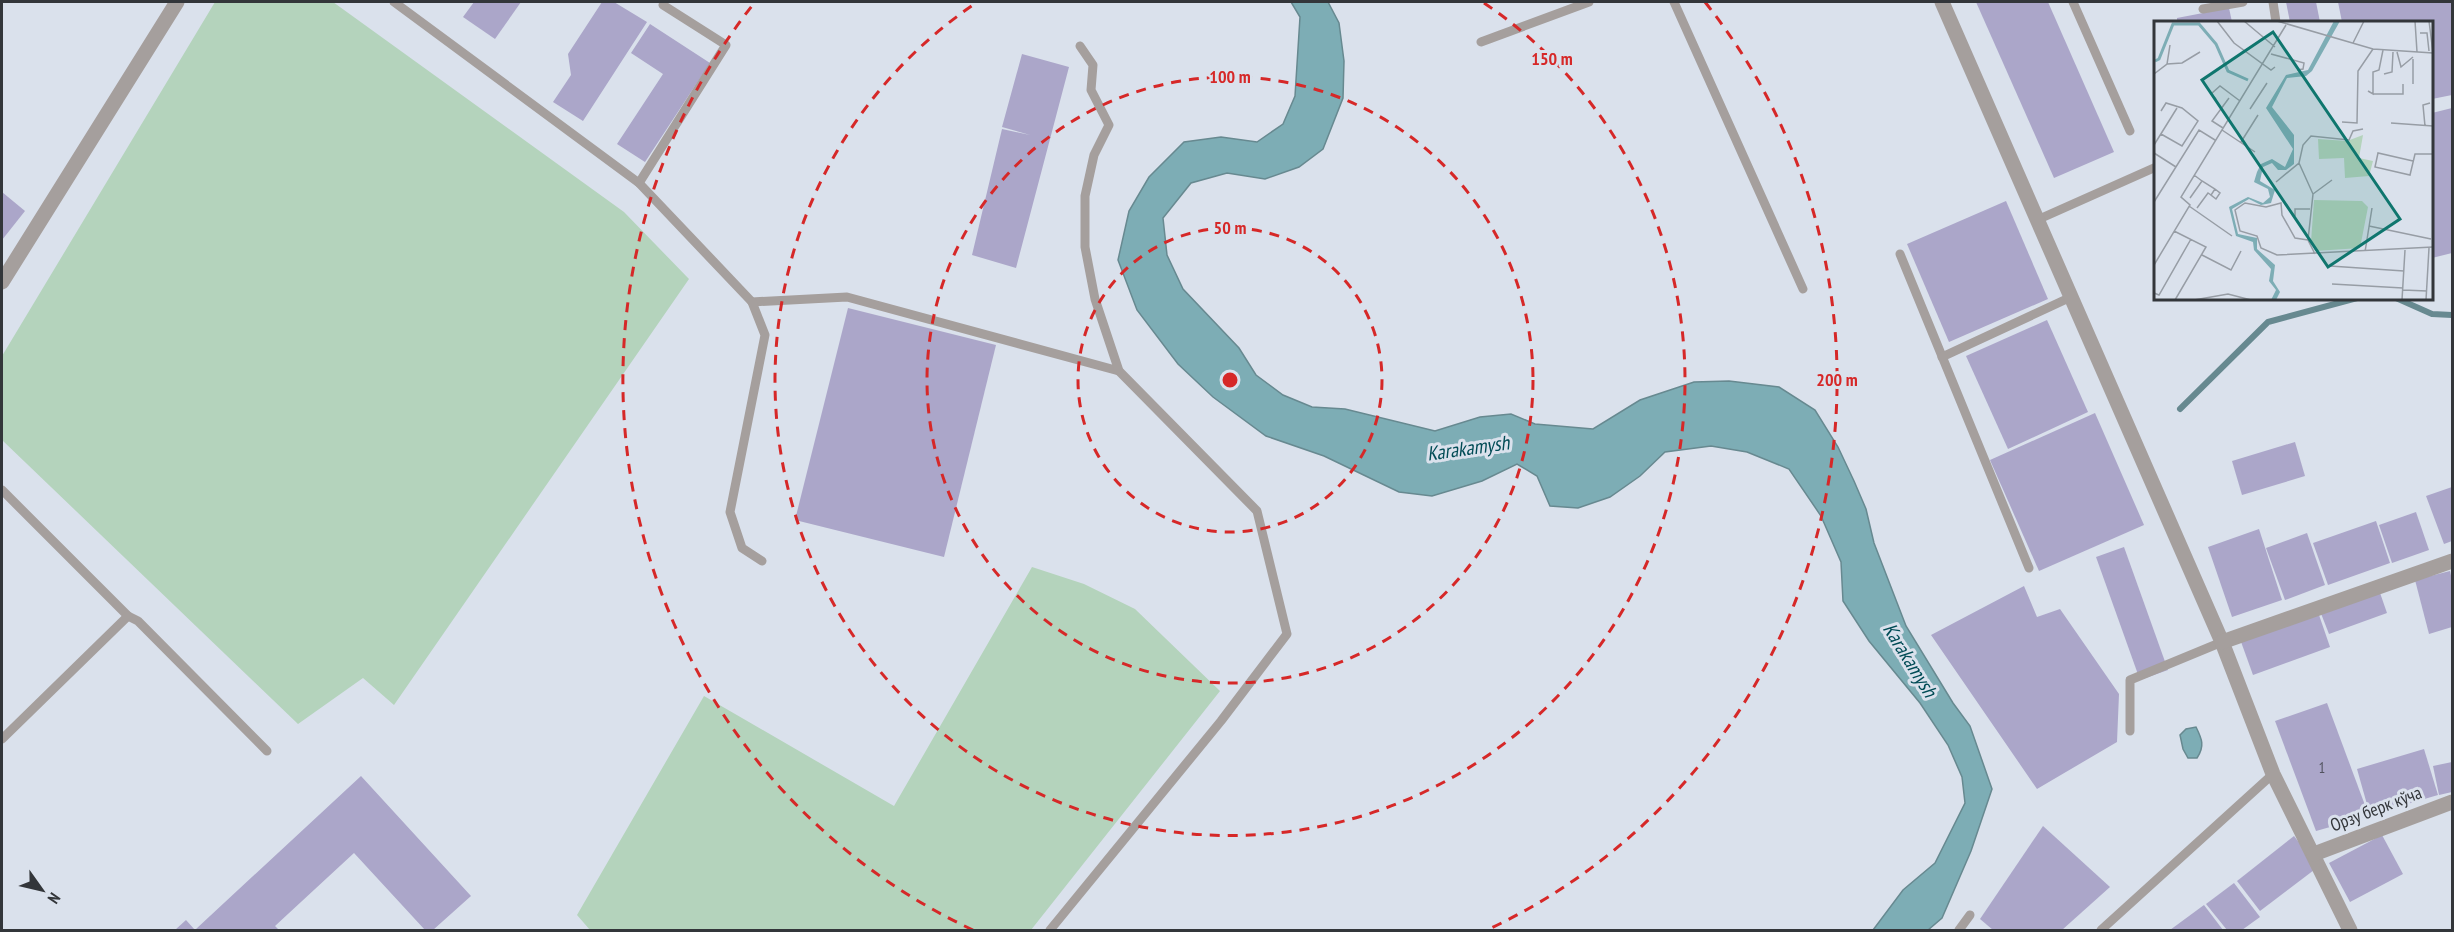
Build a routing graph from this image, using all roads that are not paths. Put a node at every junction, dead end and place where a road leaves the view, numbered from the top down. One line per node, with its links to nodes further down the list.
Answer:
1 (177, 2): 19 (street)
2 (394, 2): 16 (lane)
3 (1589, 2): 12 (lane)
4 (1674, 2): 20 (lane)
5 (1942, 2): 17 (street)
6 (2073, 2): 14 (lane)
7 (2243, 2): 10 (lane)
8 (2273, 2): 11 (lane)
9 (663, 4): 16 (lane)
10 (2203, 9)
11 (2276, 21)
12 (1481, 42)
13 (1080, 46): 24 (lane)
14 (2130, 130)
15 (2154, 168): 17 (lane)
16 (639, 183): 22 (lane)
17 (2037, 220): 21 (street)
18 (1899, 254): 23 (lane)
19 (2, 282)
20 (1803, 289)
21 (2071, 297): 23 (lane); 30 (street)
22 (752, 302): 24 (lane); 26 (lane)
23 (1942, 357): 28 (lane)
24 (1119, 371): 38 (lane)
25 (2, 490): 29 (lane)
26 (762, 561)
27 (2452, 561): 30 (street)
28 (2029, 568)
29 (128, 616): 32 (lane); 33 (lane)
30 (2222, 642): 31 (lane); 34 (street)
31 (2130, 731)
32 (2, 739)
33 (267, 752)
34 (2273, 774): 36 (street); 40 (lane)
35 (2452, 802): 36 (street, Орзу берк кўча)
36 (2314, 854): 41 (street)
37 (1970, 915): 39 (lane)
38 (1050, 930)
39 (1959, 930)
40 (2101, 930)
41 (2350, 930)

